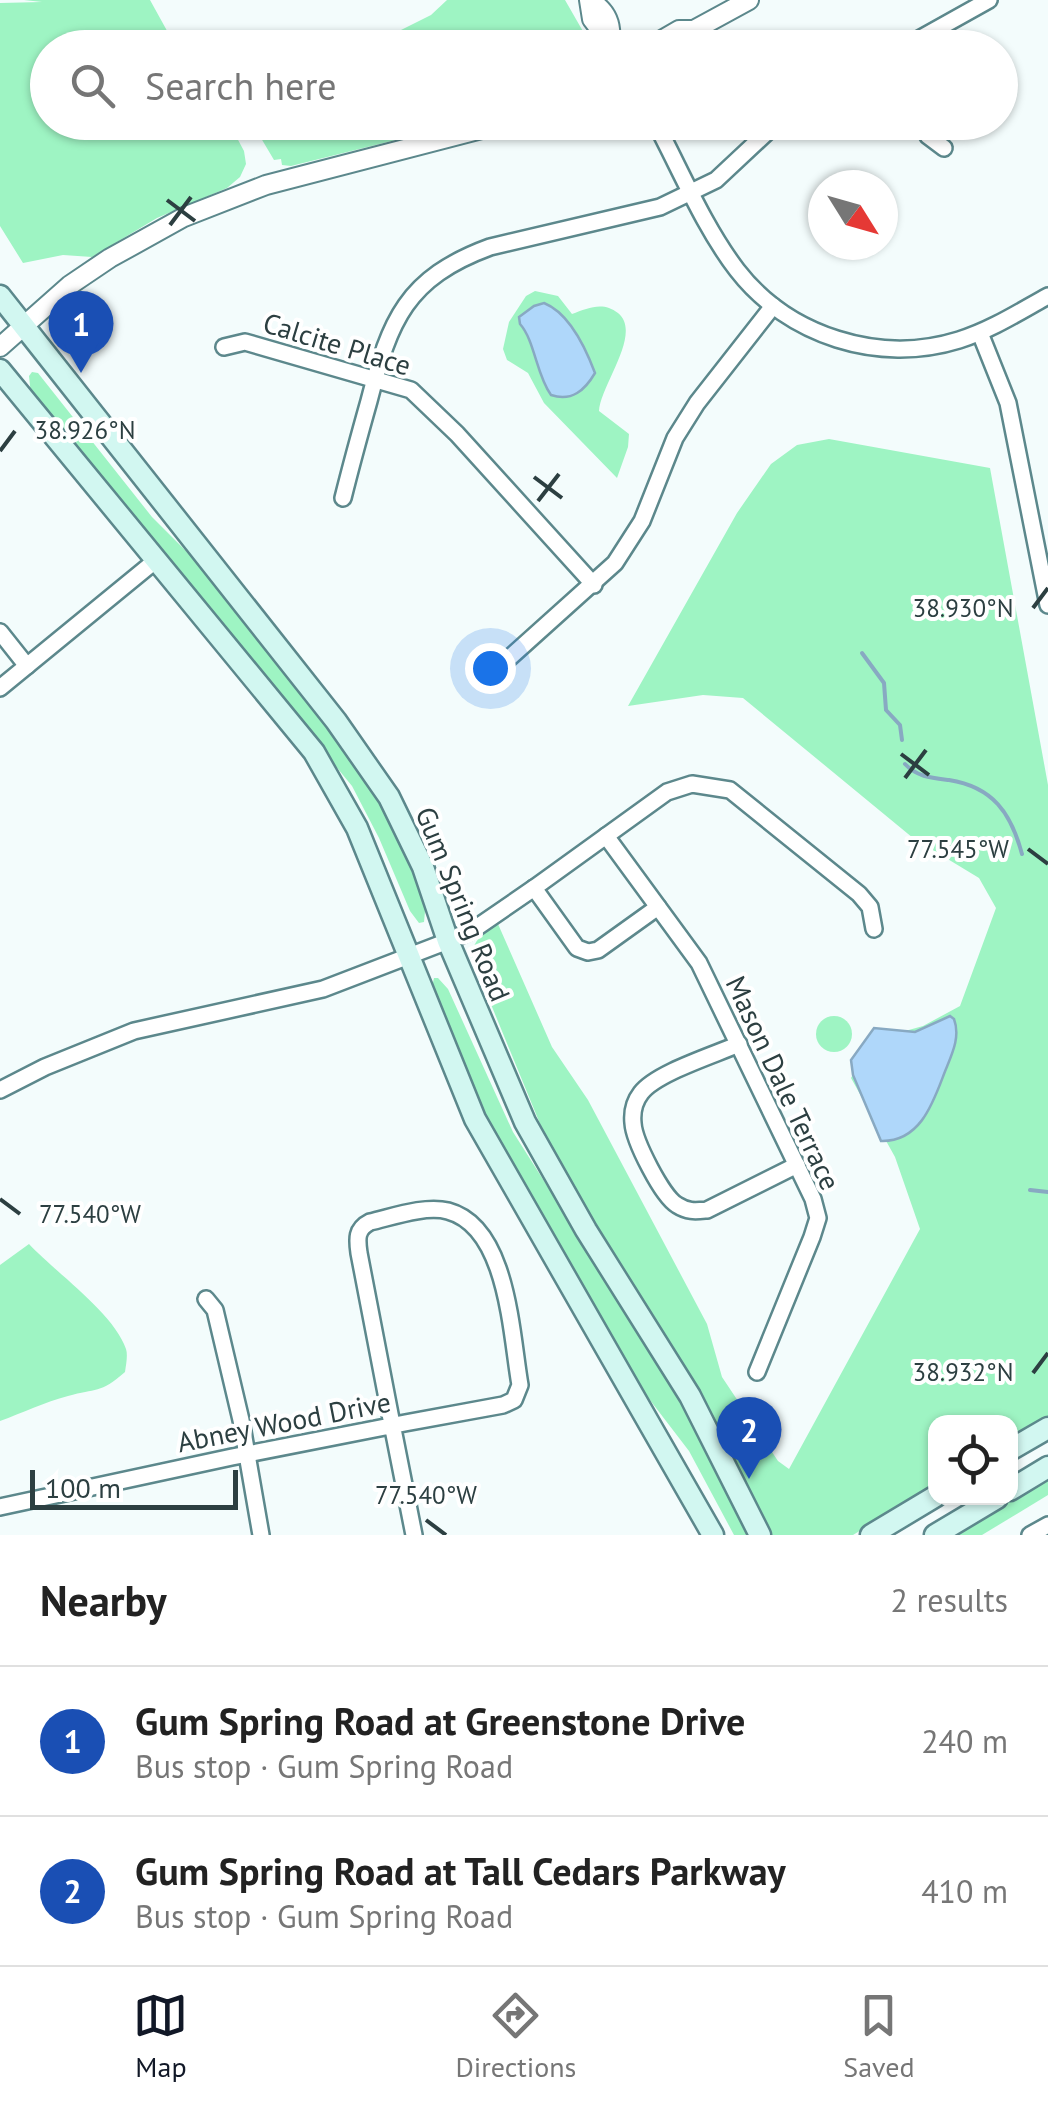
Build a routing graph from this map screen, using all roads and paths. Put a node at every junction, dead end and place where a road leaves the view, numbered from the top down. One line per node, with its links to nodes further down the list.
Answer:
1 (748, 0): 6 (street)
2 (989, 0): 7 (street)
3 (590, 1): 4 (street)
4 (612, 30)
5 (680, 30): 6 (street)
6 (694, 30)
7 (935, 30)
8 (441, 140): 17 (street)
9 (664, 140): 13 (street)
10 (760, 140): 13 (street)
11 (933, 140): 12 (street)
12 (944, 148)
13 (692, 191): 16 (street); 22 (street)
14 (0, 296): 17 (main road, Gum Spring Road)
15 (1048, 296): 18 (street)
16 (773, 306): 18 (street); 25 (street)
17 (24, 327): 19 (street); 35 (main road, Gum Spring Road)
18 (980, 333): 26 (street)
19 (0, 347)
20 (224, 347): 22 (street, Calcite Place)
21 (0, 370): 24 (main road)
22 (375, 378): 23 (street); 25 (street, Calcite Place)
23 (343, 498)
24 (155, 562): 28 (street); 36 (main road)
25 (594, 584): 29 (street)
26 (1048, 605)
27 (0, 632): 28 (street)
28 (27, 666): 30 (street)
29 (480, 668)
30 (0, 688)
31 (606, 836): 32 (street); 33 (street, Mason Dale Terrace); 34 (street)
32 (534, 888): 33 (street); 35 (street)
33 (658, 907): 37 (street, Mason Dale Terrace)
34 (874, 929)
35 (448, 941): 36 (street); 55 (main road, Gum Spring Road)
36 (410, 954): 38 (street); 54 (main road)
37 (738, 1044): 39 (street, Mason Dale Terrace); 39 (street)
38 (0, 1090)
39 (797, 1166): 41 (street, Mason Dale Terrace)
40 (206, 1299): 45 (street)
41 (757, 1372)
42 (392, 1426): 42 (street, Abney Wood Drive); 45 (street, Abney Wood Drive); 53 (street)
43 (1048, 1428): 44 (main road)
44 (1018, 1445)
45 (247, 1454): 50 (street, Abney Wood Drive); 52 (street)
46 (1048, 1467): 47 (main road)
47 (1018, 1485)
48 (928, 1501): 56 (main road)
49 (985, 1505): 57 (main road)
50 (0, 1507)
51 (1048, 1525): 58 (street)
52 (261, 1535)
53 (414, 1535)
54 (713, 1535)
55 (760, 1535)
56 (871, 1535)
57 (936, 1535)
58 (1030, 1535)

